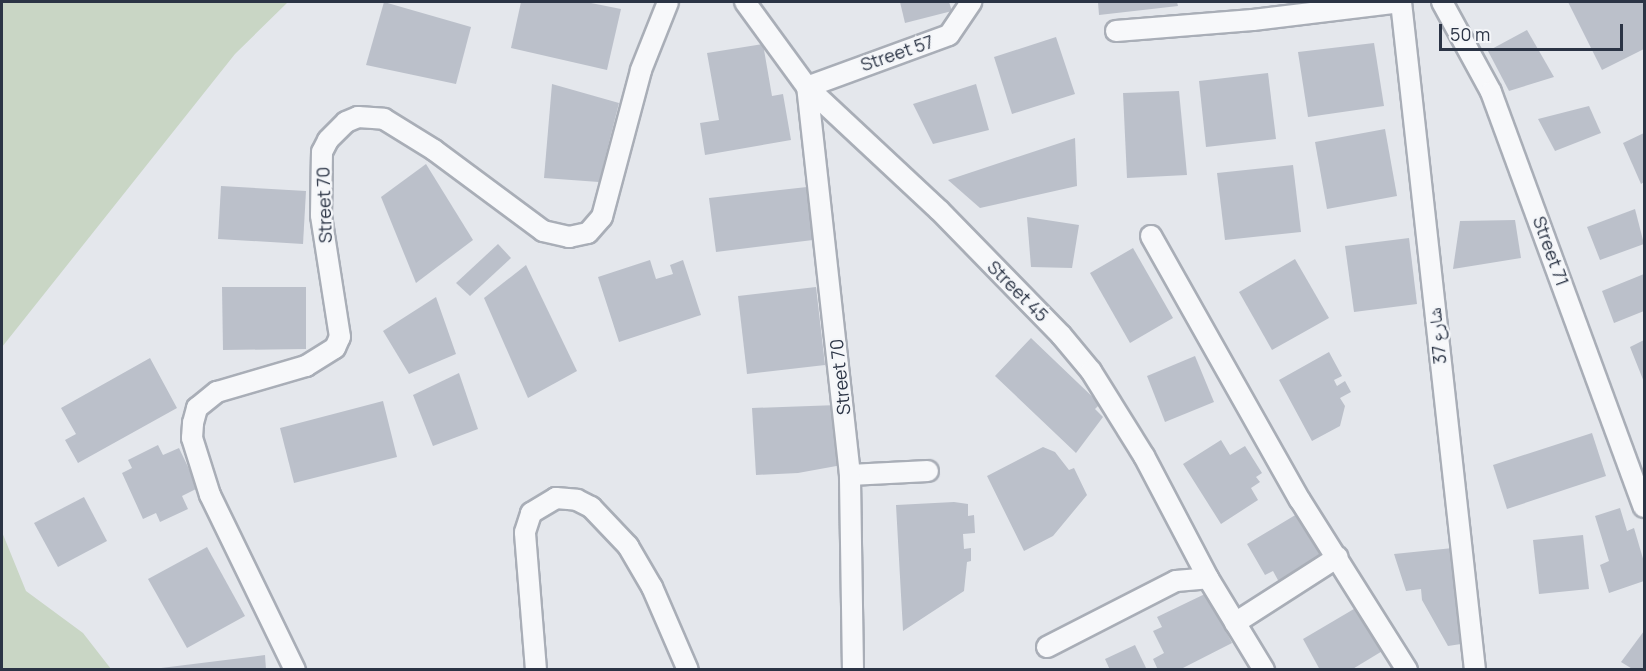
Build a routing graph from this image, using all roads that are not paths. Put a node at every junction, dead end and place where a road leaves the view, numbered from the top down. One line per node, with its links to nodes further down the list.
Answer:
1 (668, 2): 16 (street, Street 70)
2 (745, 2): 7 (street, Street 45)
3 (971, 2): 7 (street, Street 57)
4 (1401, 2): 6 (street); 22 (street, شارع 37)
5 (1442, 2): 11 (street, Street 71)
6 (1116, 31)
7 (807, 87): 10 (street, Street 70); 13 (street, Street 45)
8 (1151, 236): 12 (street)
9 (928, 471): 10 (street)
10 (850, 475): 19 (street, Street 70)
11 (1644, 507)
12 (1338, 558): 14 (street); 21 (street)
13 (1208, 578): 14 (street, Street 45); 15 (street)
14 (1235, 623): 20 (street, Street 45)
15 (1047, 647)
16 (296, 669)
17 (536, 669): 18 (street)
18 (688, 669)
19 (853, 669)
20 (1264, 669)
21 (1407, 669)
22 (1475, 669)

